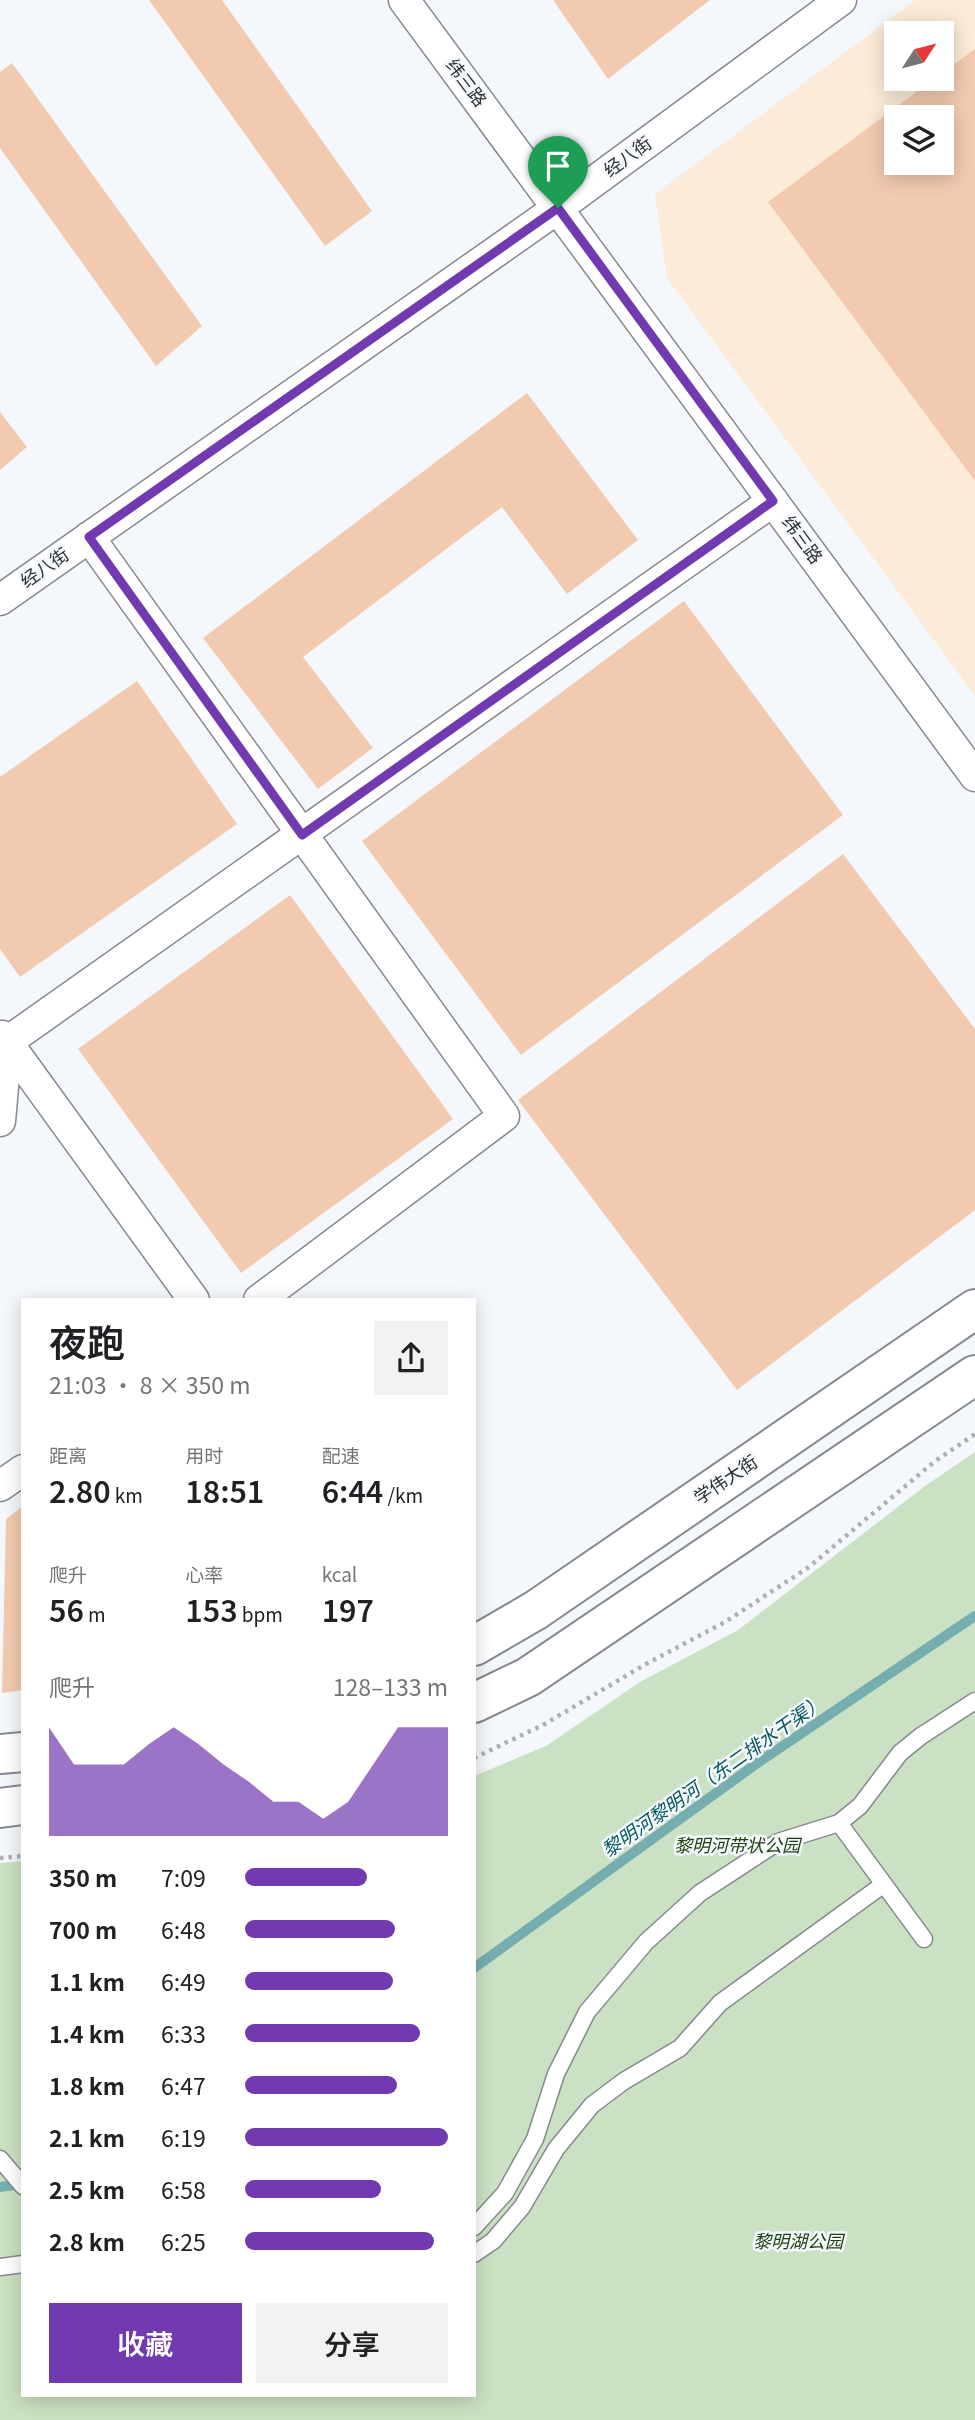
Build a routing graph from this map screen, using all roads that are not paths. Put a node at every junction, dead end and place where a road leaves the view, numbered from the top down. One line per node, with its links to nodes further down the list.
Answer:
1 (404, 0): 3 (street, 纬三路)
2 (841, 0): 3 (street, 经八街)
3 (558, 208): 4 (street, 纬三路); 5 (street, 经八街)
4 (773, 501): 7 (street, 纬三路); 8 (street)
5 (89, 537): 6 (street, 经八街); 8 (street)
6 (0, 600)
7 (975, 776)
8 (302, 835): 9 (street); 12 (street)
9 (3, 1037): 10 (street); 11 (street)
10 (0, 1121)
11 (193, 1298)
12 (262, 1298)
13 (975, 1309): 17 (main road, 学伟大街)
14 (975, 1374): 19 (main road)
15 (21, 1471): 16 (street)
16 (0, 1486)
17 (476, 1645)
18 (975, 1701): 24 (lane)
19 (476, 1702)
20 (21, 1752): 21 (main road)
21 (0, 1754)
22 (21, 1805): 23 (main road)
23 (0, 1808)
24 (839, 1823): 25 (lane); 29 (lane)
25 (884, 1884): 26 (lane); 30 (lane)
26 (924, 1939)
27 (0, 2160): 28 (lane)
28 (21, 2184)
29 (476, 2225)
30 (476, 2253)
31 (21, 2264): 32 (lane)
32 (0, 2267)

